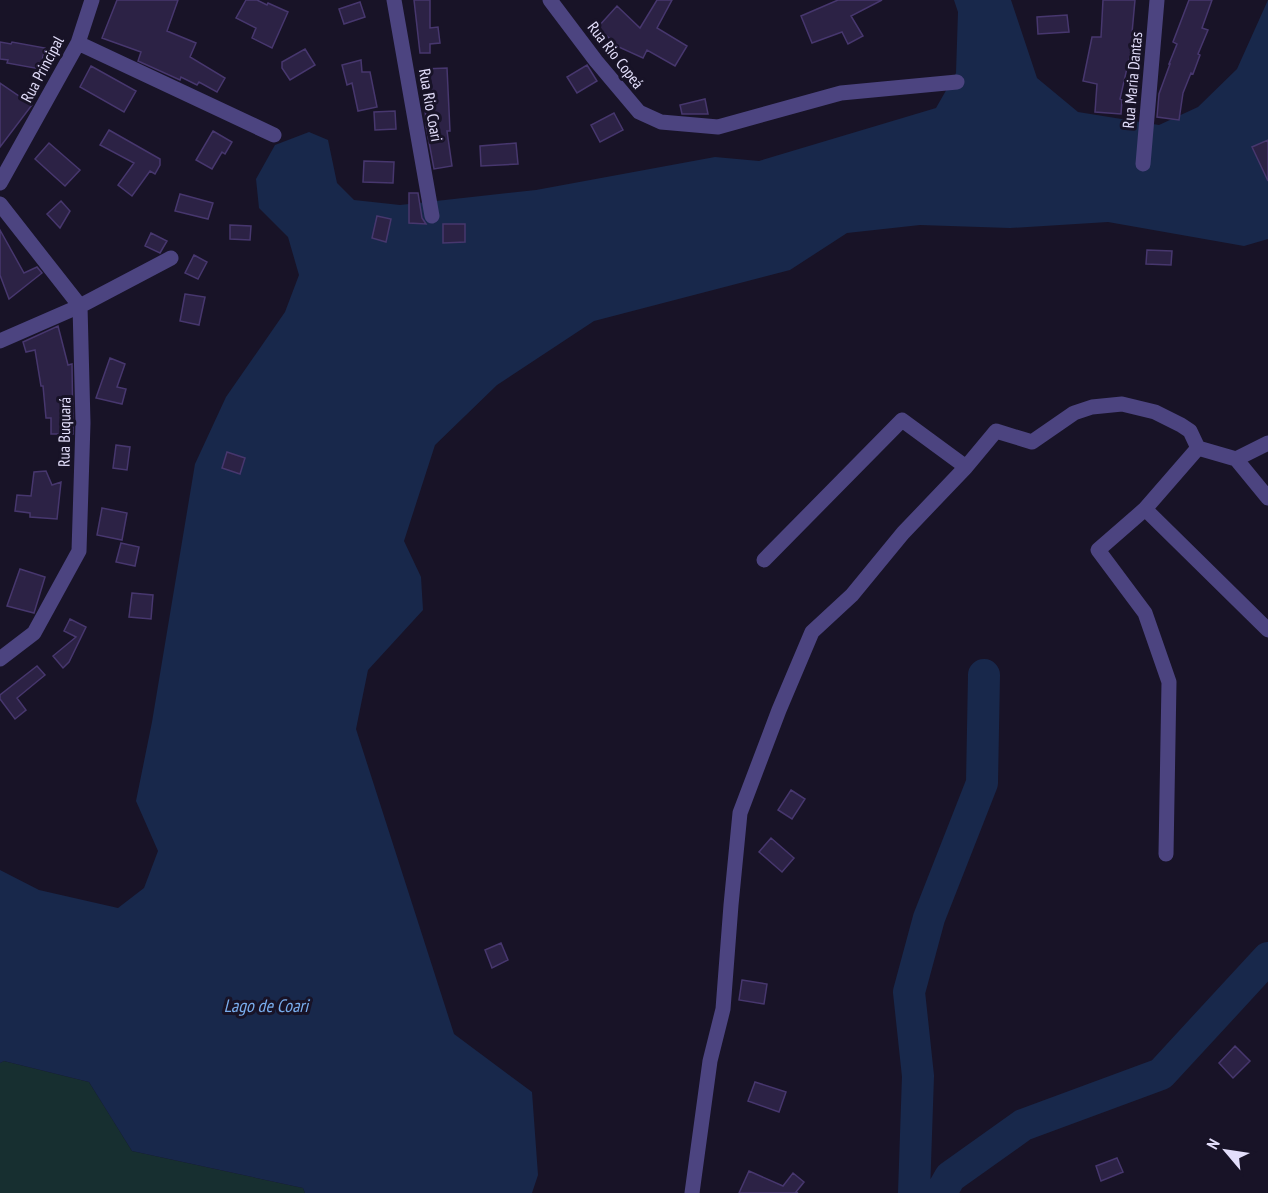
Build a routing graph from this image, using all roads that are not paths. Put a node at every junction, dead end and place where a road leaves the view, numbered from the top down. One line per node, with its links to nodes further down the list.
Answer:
1 (92, 0): 5 (street, Rua Principal)
2 (394, 0): 11 (street, Rua Rio Coari)
3 (550, 0): 6 (street, Rua Rio Copeá)
4 (1157, 0): 8 (street, Rua Maria Dantas)
5 (78, 43): 7 (street); 9 (street, Rua Principal)
6 (957, 82)
7 (274, 135)
8 (1143, 164)
9 (0, 183)
10 (0, 204): 13 (street)
11 (432, 216)
12 (171, 258): 13 (street)
13 (80, 306): 14 (street); 23 (street, Rua Buquará)
14 (0, 341)
15 (1268, 443): 17 (street)
16 (1198, 448): 17 (street); 18 (street); 20 (street)
17 (1236, 459): 19 (street)
18 (966, 467): 21 (street); 25 (street)
19 (1268, 498)
20 (1145, 509): 22 (street); 24 (street)
21 (764, 560)
22 (1268, 630)
23 (0, 659)
24 (1166, 854)
25 (692, 1193)

